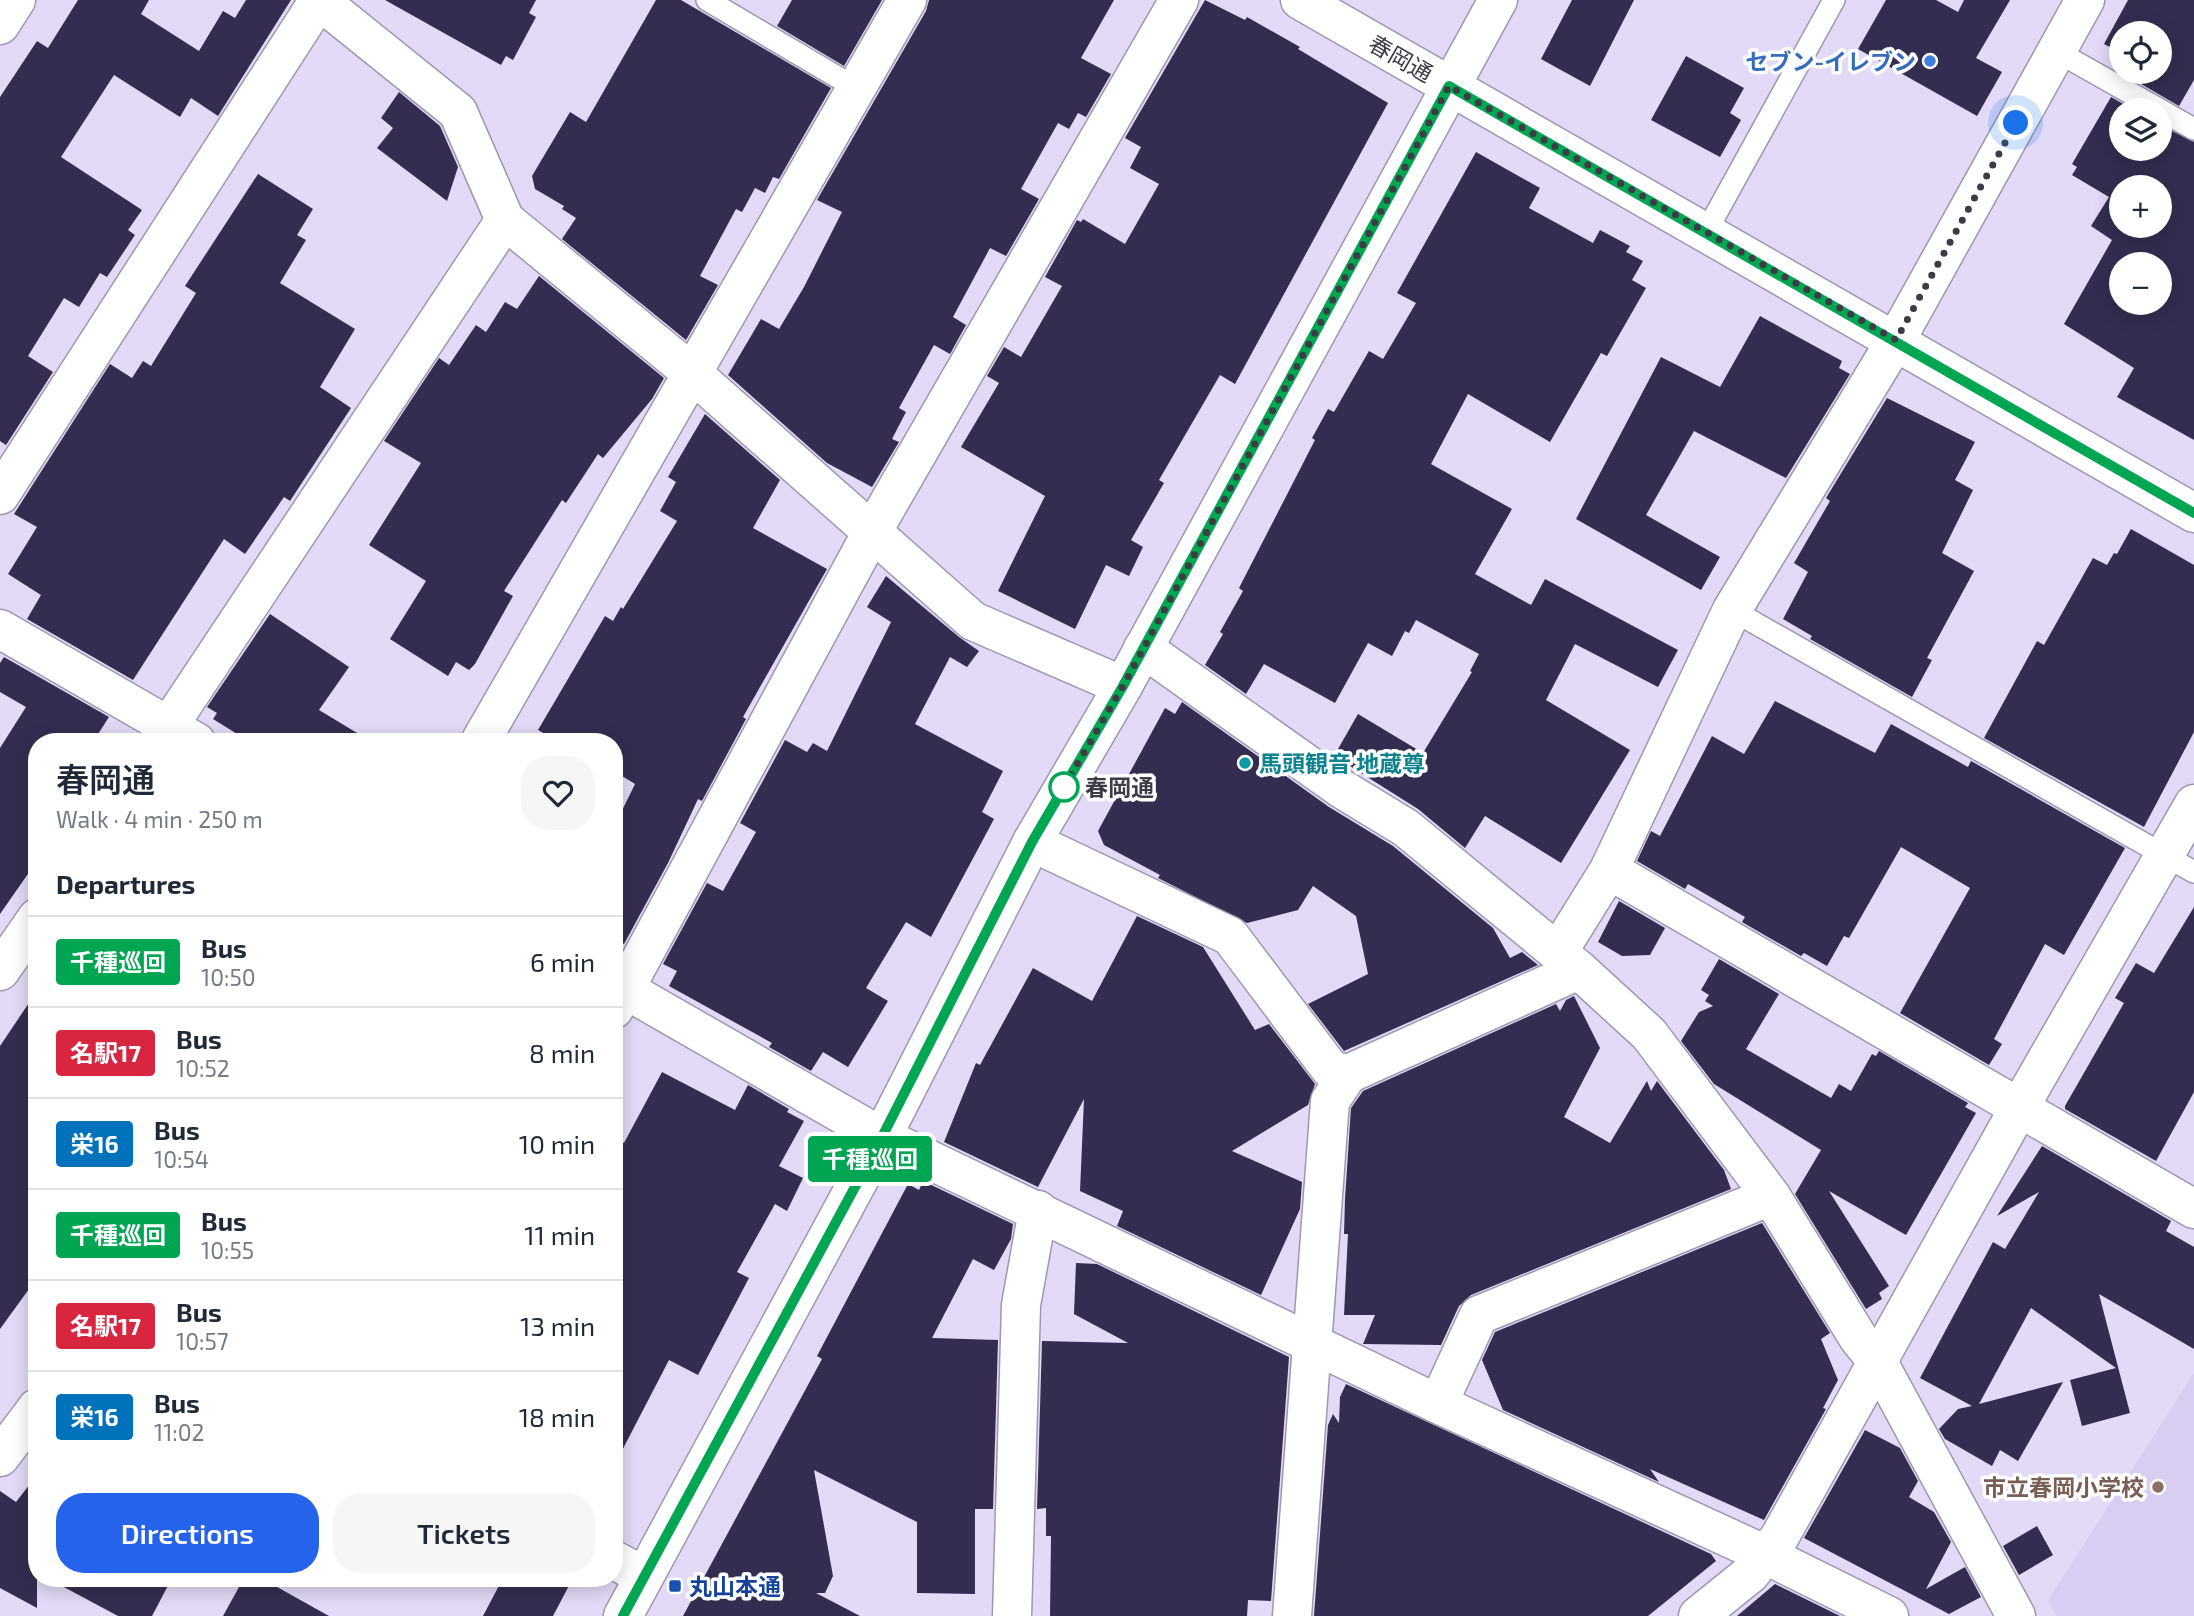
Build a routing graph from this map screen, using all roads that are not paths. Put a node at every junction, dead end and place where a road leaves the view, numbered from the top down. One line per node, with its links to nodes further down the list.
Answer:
1 (16, 0): 10 (street)
2 (319, 0): 15 (street); 19 (street)
3 (707, 0): 13 (lane)
4 (907, 0): 13 (street)
5 (1179, 0): 21 (street)
6 (1300, 0): 12 (street, 春岡通)
7 (1498, 0): 12 (street)
8 (1834, 0): 16 (lane)
9 (2085, 0): 11 (street)
10 (0, 25)
11 (2056, 51): 14 (lane); 17 (street)
12 (1449, 86): 16 (street, 春岡通); 24 (street)
13 (856, 88): 18 (street)
14 (2194, 129)
15 (505, 220): 18 (street); 27 (street)
16 (1706, 232): 17 (street, 春岡通)
17 (1896, 340): 20 (street, 春岡通); 22 (street)
18 (691, 373): 21 (street); 28 (street)
19 (0, 495)
20 (2194, 513)
21 (872, 532): 25 (street); 36 (street)
22 (1732, 610): 31 (lane); 32 (street)
23 (0, 629): 26 (street)
24 (1143, 648): 25 (street); 34 (street)
25 (1123, 686): 30 (street)
26 (168, 733)
27 (177, 733)
28 (485, 733)
29 (2194, 804): 31 (street)
30 (1032, 842): 38 (street); 40 (street)
31 (2180, 864): 39 (street)
32 (1609, 870): 34 (street); 39 (street)
33 (28, 931): 35 (street)
34 (1568, 961): 38 (street); 41 (street)
35 (0, 971)
36 (623, 985)
37 (623, 997): 40 (street)
38 (1348, 1074): 44 (street)
39 (2019, 1108): 42 (street); 45 (street)
40 (882, 1137): 43 (street); 50 (street)
41 (1771, 1196): 45 (street); 46 (street)
42 (2194, 1209)
43 (1038, 1210): 44 (street); 52 (street)
44 (1311, 1342): 46 (street); 53 (street)
45 (1878, 1362): 49 (street); 56 (street)
46 (1438, 1404): 49 (street)
47 (28, 1420): 48 (street)
48 (0, 1457)
49 (1764, 1554): 54 (street); 55 (street)
50 (629, 1568): 51 (street)
51 (623, 1616)
52 (1012, 1616)
53 (1292, 1616)
54 (1698, 1616)
55 (1889, 1616)
56 (2016, 1616)

